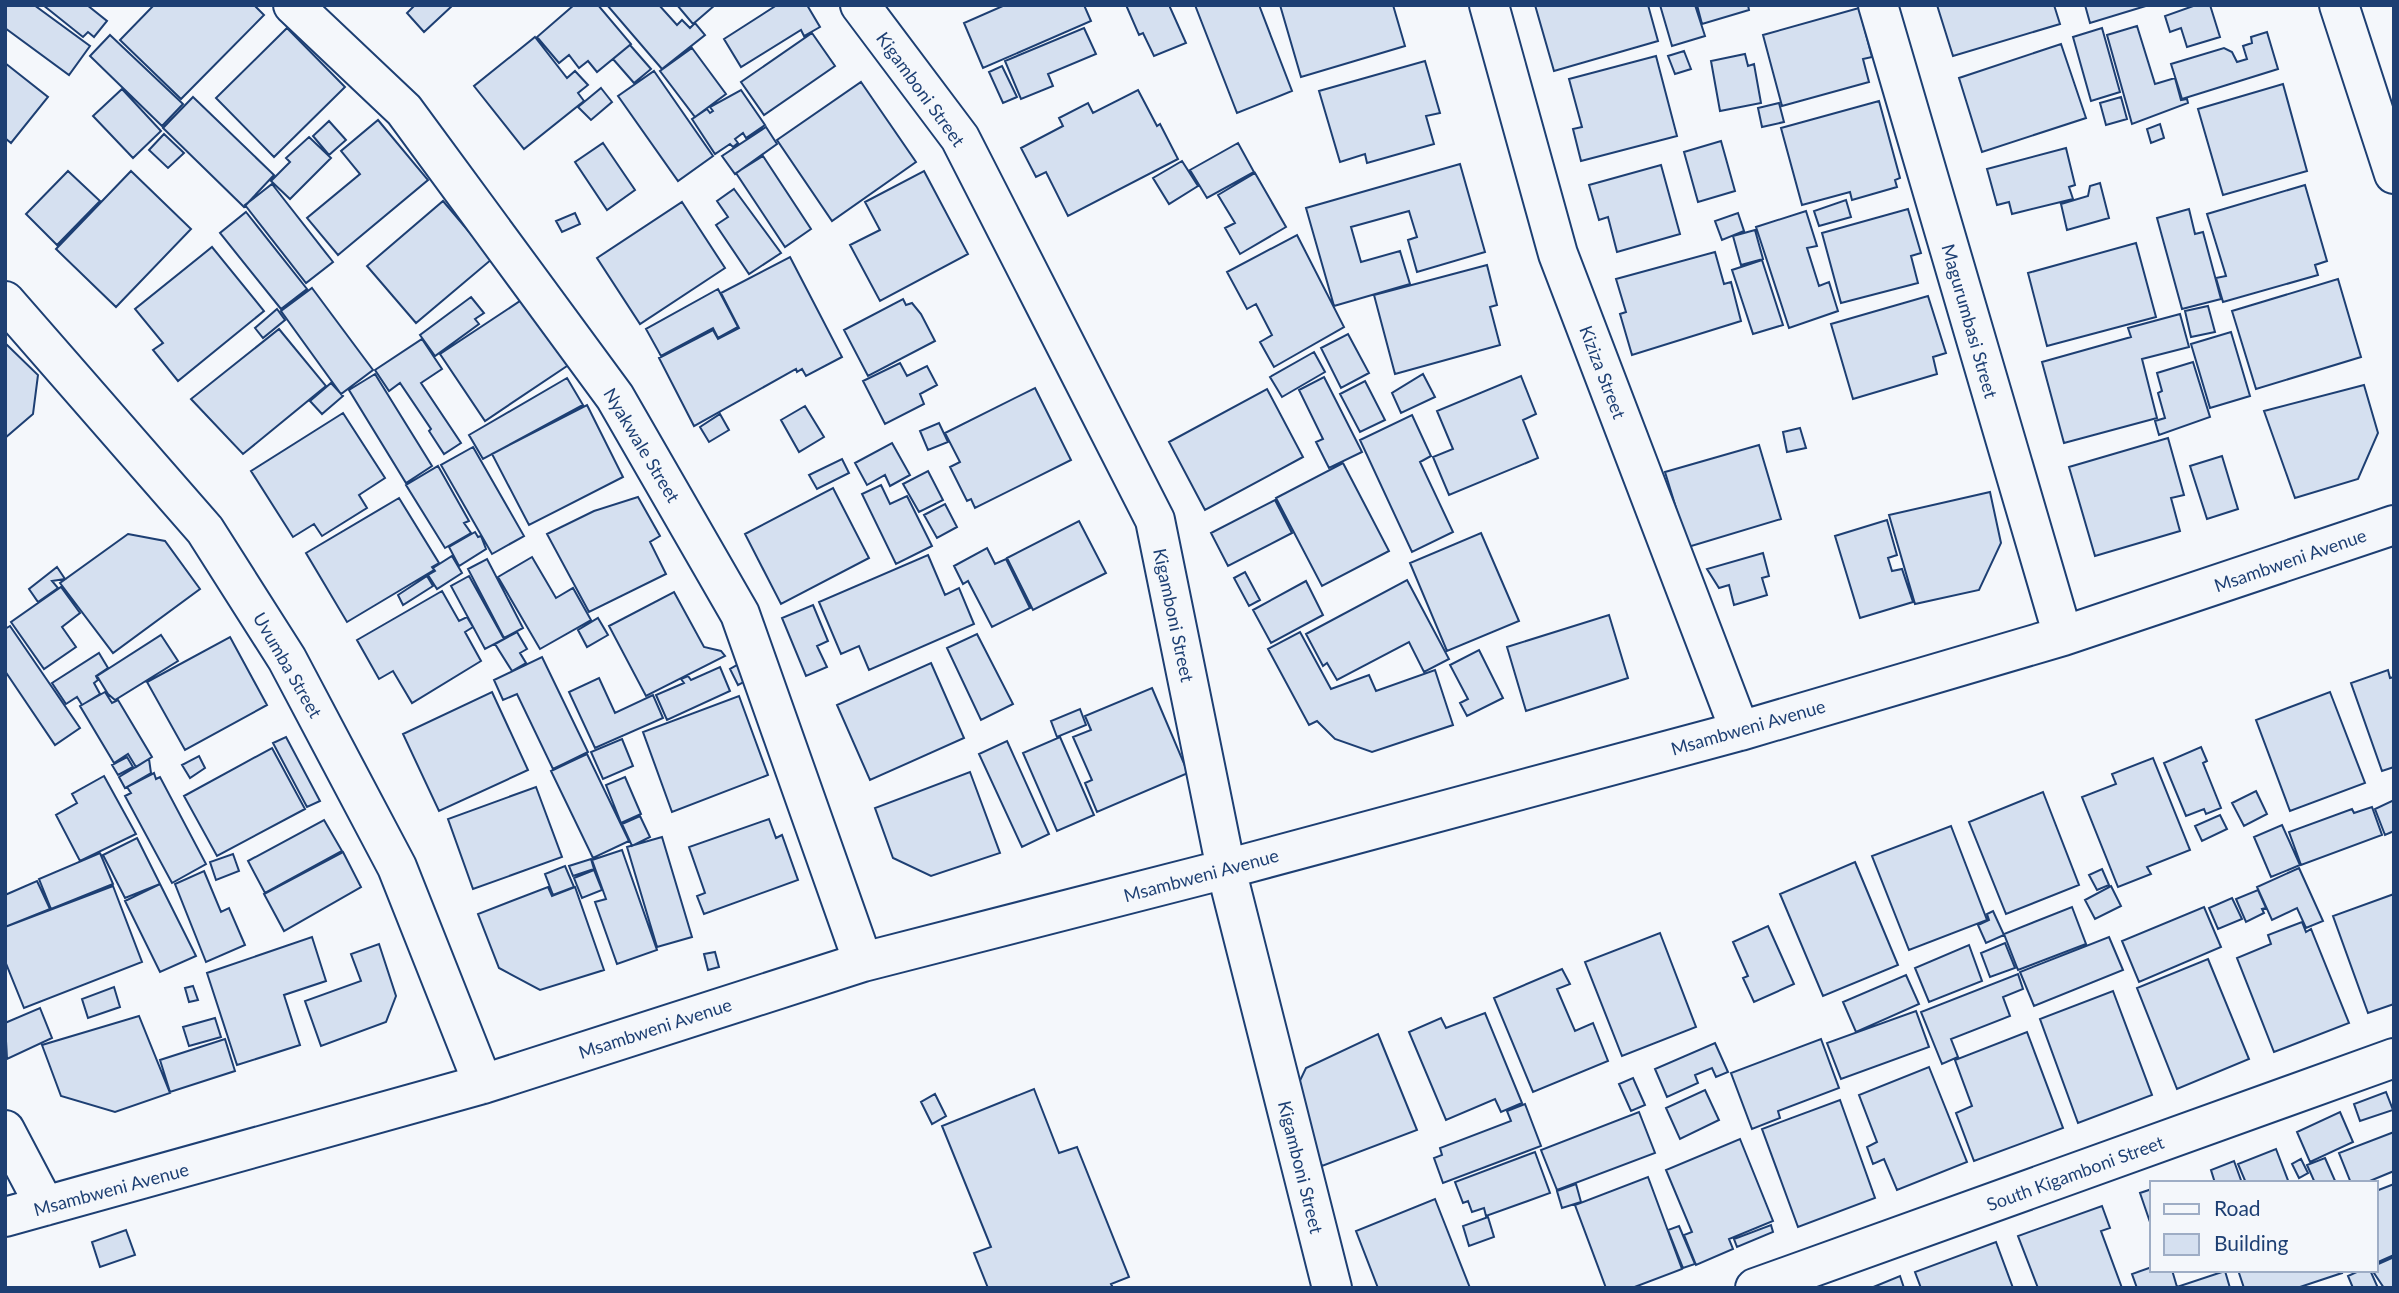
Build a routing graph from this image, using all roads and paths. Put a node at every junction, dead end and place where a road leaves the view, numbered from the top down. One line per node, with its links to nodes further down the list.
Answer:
1 (293, 5): 12 (street, Nyakwale Street)
2 (860, 5): 11 (street, Kigamboni Street)
3 (1489, 5): 10 (street, Kiziza Street)
4 (1878, 5): 9 (street, Magurumbasi Street)
5 (2339, 5): 6 (street)
6 (2394, 174)
7 (5, 301): 14 (street, Uvumba Street)
8 (2394, 524): 9 (street, Msambweni Avenue)
9 (2063, 636): 10 (street, Msambweni Avenue)
10 (1740, 730): 11 (street, Msambweni Avenue)
11 (1226, 869): 12 (street, Msambweni Avenue); 18 (street, Kigamboni Street)
12 (863, 962): 14 (street, Msambweni Avenue)
13 (2394, 1058): 19 (street, South Kigamboni Street)
14 (483, 1084): 16 (street, Msambweni Avenue)
15 (5, 1130): 16 (street)
16 (45, 1206): 17 (street, Msambweni Avenue)
17 (5, 1217)
18 (1332, 1288)
19 (1755, 1288)

